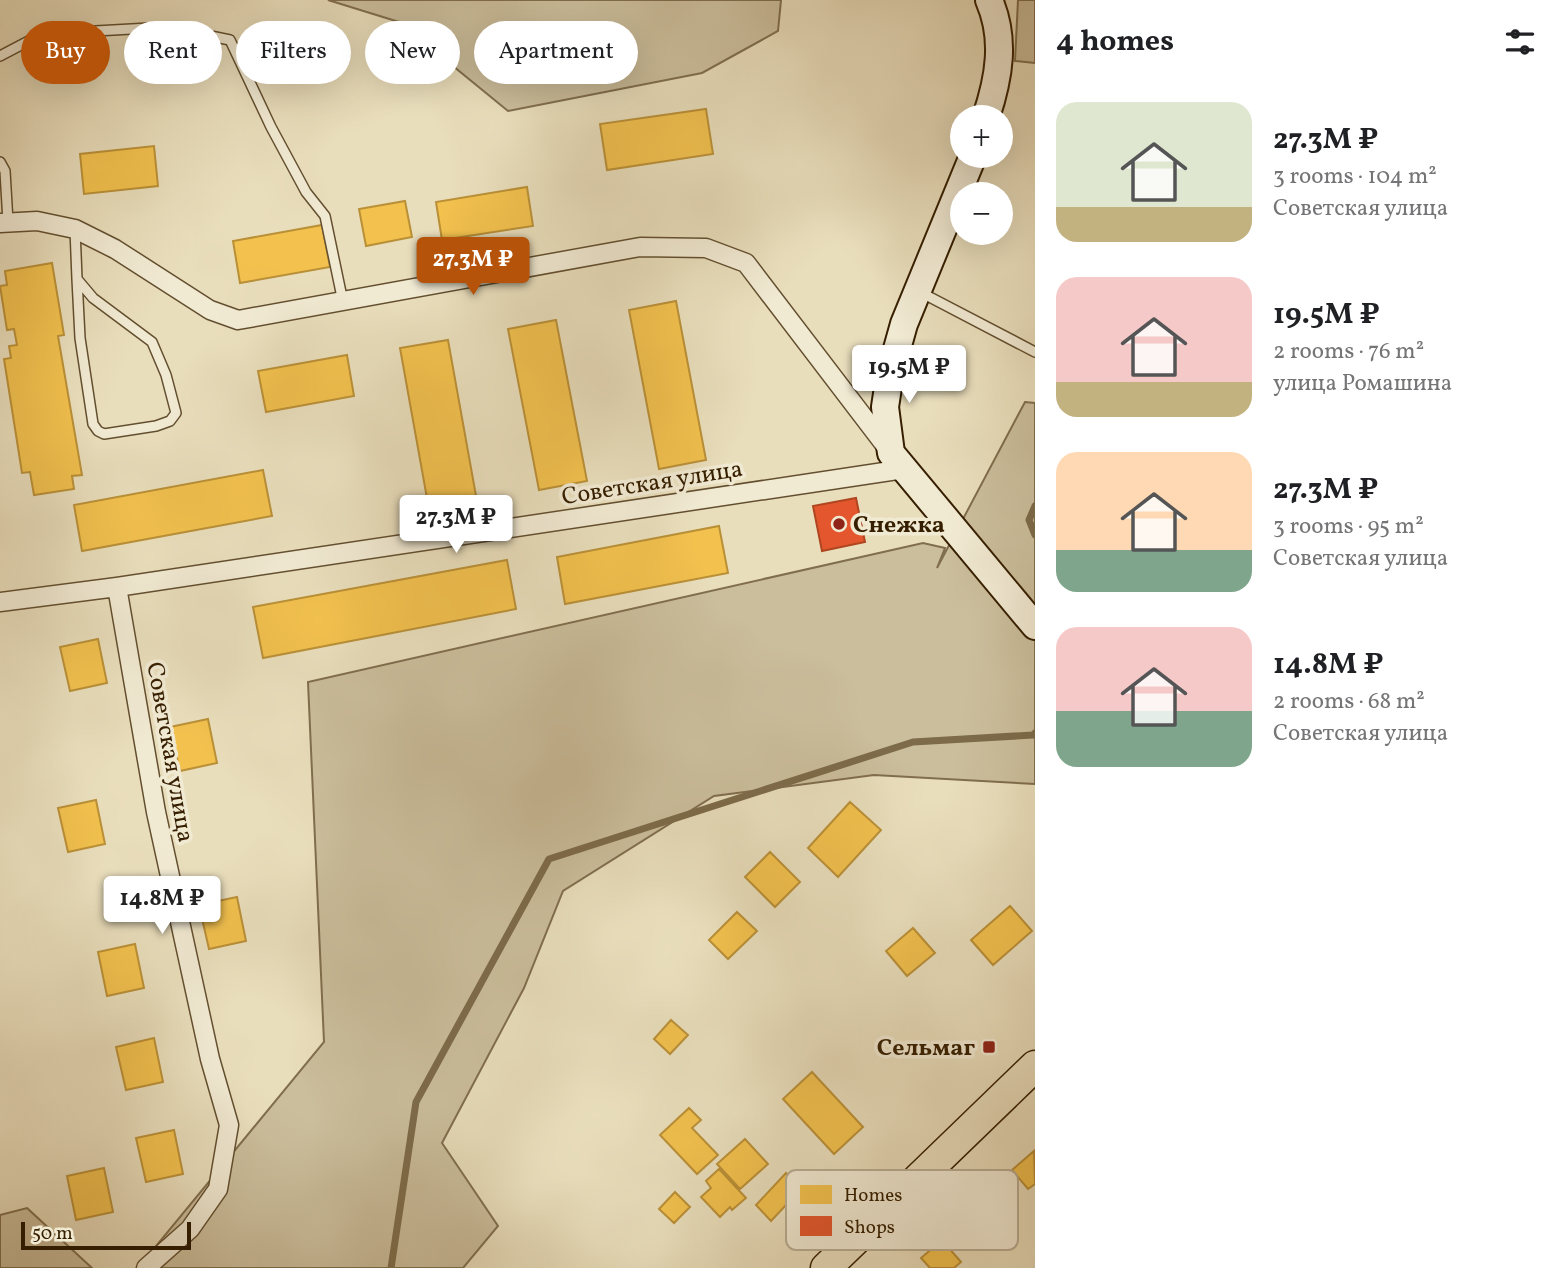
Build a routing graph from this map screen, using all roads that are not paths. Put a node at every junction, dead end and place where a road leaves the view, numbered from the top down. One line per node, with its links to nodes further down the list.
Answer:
1 (991, 1): 3 (street)
2 (0, 55): 10 (lane)
3 (989, 105)
4 (0, 162): 6 (lane)
5 (968, 168): 9 (street)
6 (4, 222): 7 (street)
7 (75, 229): 8 (lane); 10 (street)
8 (77, 279): 8 (lane)
9 (919, 291): 11 (lane); 12 (street)
10 (343, 302): 12 (street)
11 (1035, 352)
12 (898, 461): 13 (street, Советская улица); 15 (street)
13 (117, 587): 14 (street, Советская улица); 19 (street, Советская улица)
14 (0, 602)
15 (1035, 626)
16 (1035, 1066): 17 (main road)
17 (928, 1170)
18 (846, 1250): 20 (main road)
19 (146, 1268)
20 (827, 1268)

